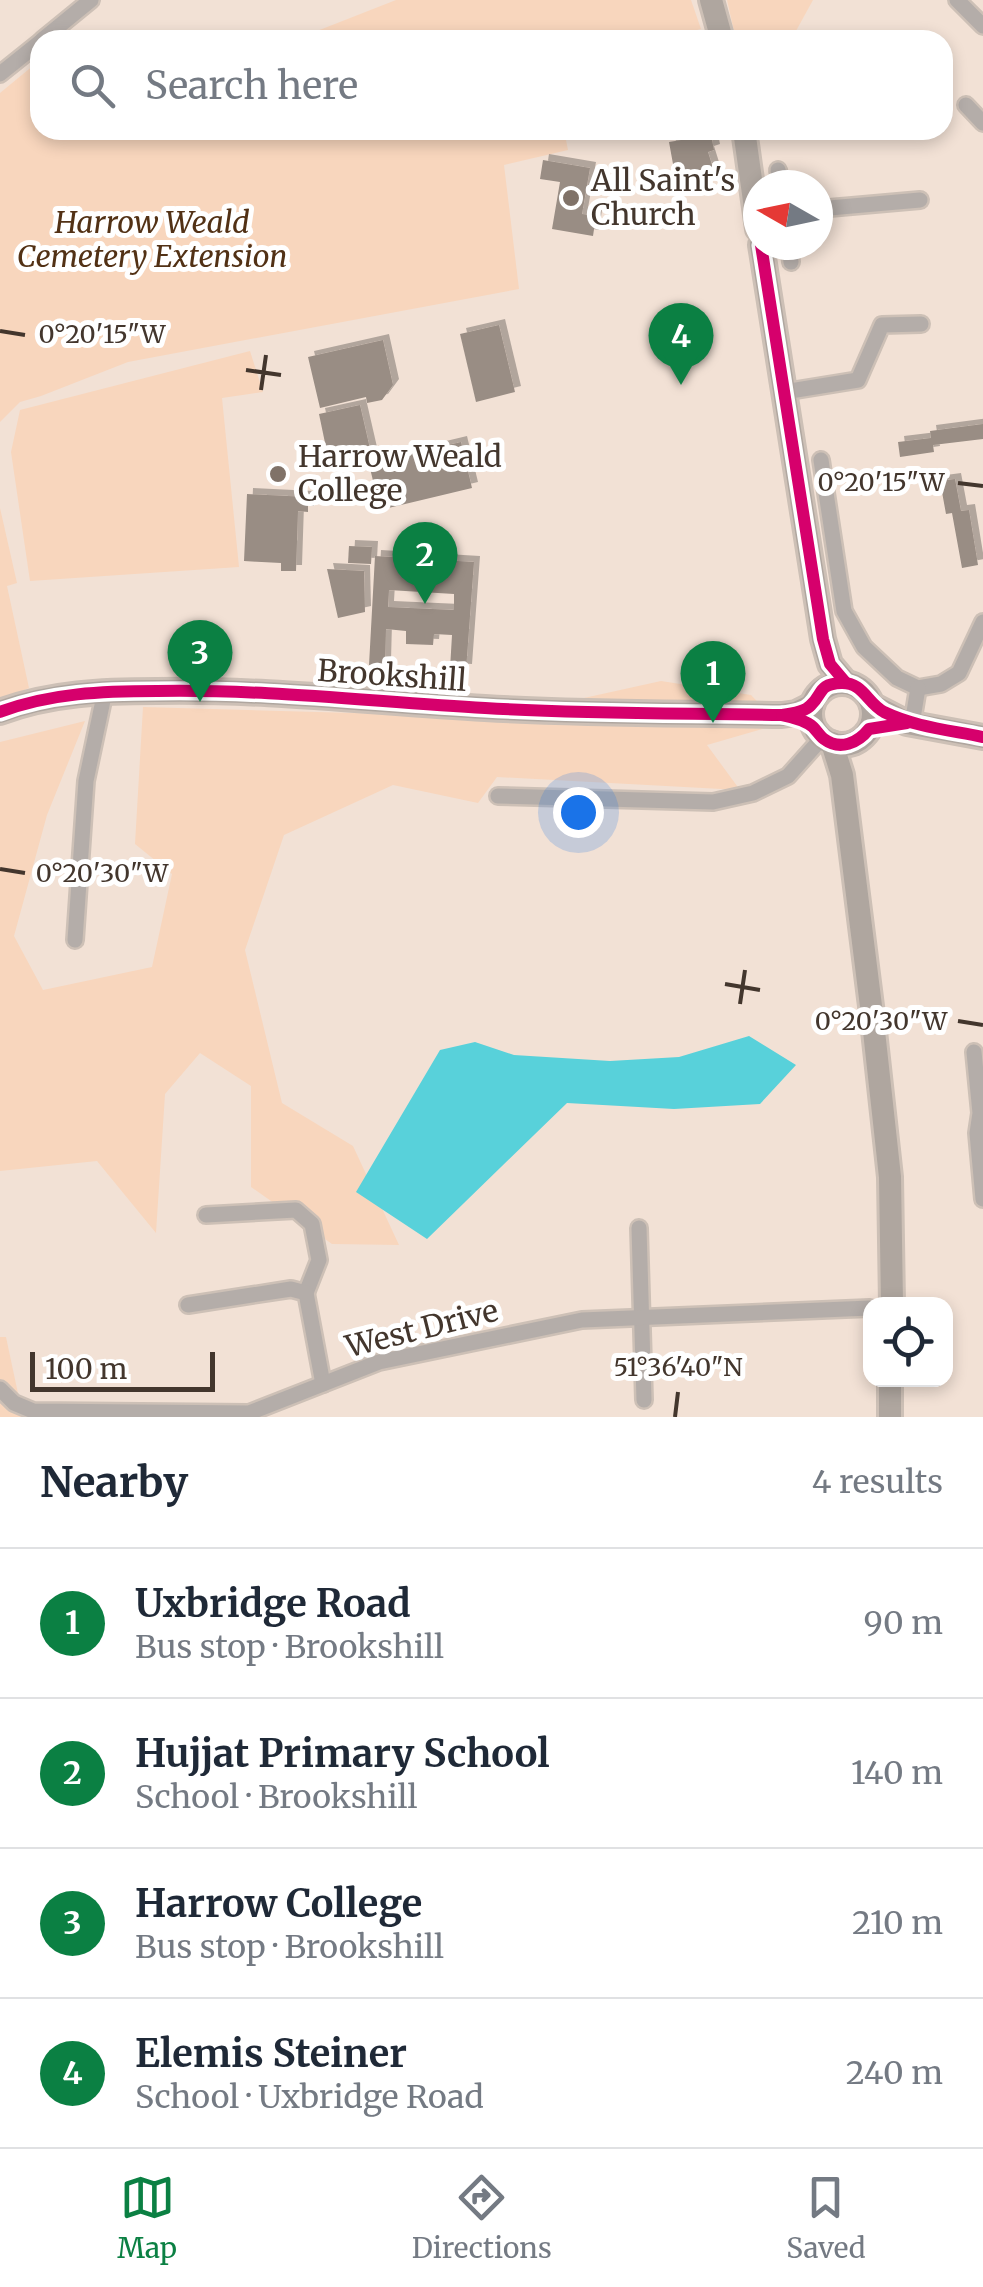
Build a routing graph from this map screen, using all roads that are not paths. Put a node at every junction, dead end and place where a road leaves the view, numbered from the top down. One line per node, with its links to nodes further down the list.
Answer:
1 (91, 0): 5 (street)
2 (711, 0): 6 (main road)
3 (957, 0): 4 (street)
4 (981, 20)
5 (54, 30)
6 (719, 30)
7 (30, 50): 8 (street)
8 (0, 74)
9 (966, 105): 10 (street)
10 (983, 124)
11 (746, 140): 12 (main road)
12 (751, 170)
13 (920, 200): 14 (street)
14 (833, 208)
15 (762, 260): 17 (main road)
16 (921, 324): 17 (street)
17 (784, 392): 18 (main road)
18 (797, 478): 20 (street); 24 (main road)
19 (983, 622): 20 (street)
20 (918, 688): 25 (street)
21 (105, 692): 23 (main road, Brookshill); 24 (main road, Brookshill); 28 (street)
22 (872, 705): 24 (main road); 24 (main road); 25 (main road)
23 (0, 712)
24 (833, 713): 25 (main road, Brookshill); 27 (street); 34 (main road)
25 (909, 723): 26 (main road)
26 (983, 736)
27 (498, 796)
28 (75, 940)
29 (974, 1052): 30 (street)
30 (983, 1195)
31 (206, 1215): 33 (street)
32 (639, 1228): 37 (street)
33 (306, 1293): 35 (street); 38 (street)
34 (892, 1297)
35 (188, 1305)
36 (863, 1308): 37 (street, West Drive)
37 (640, 1316): 38 (street, West Drive); 41 (street)
38 (323, 1384): 40 (street, West Drive)
39 (890, 1387): 42 (main road)
40 (0, 1389)
41 (644, 1400)
42 (889, 1413)

